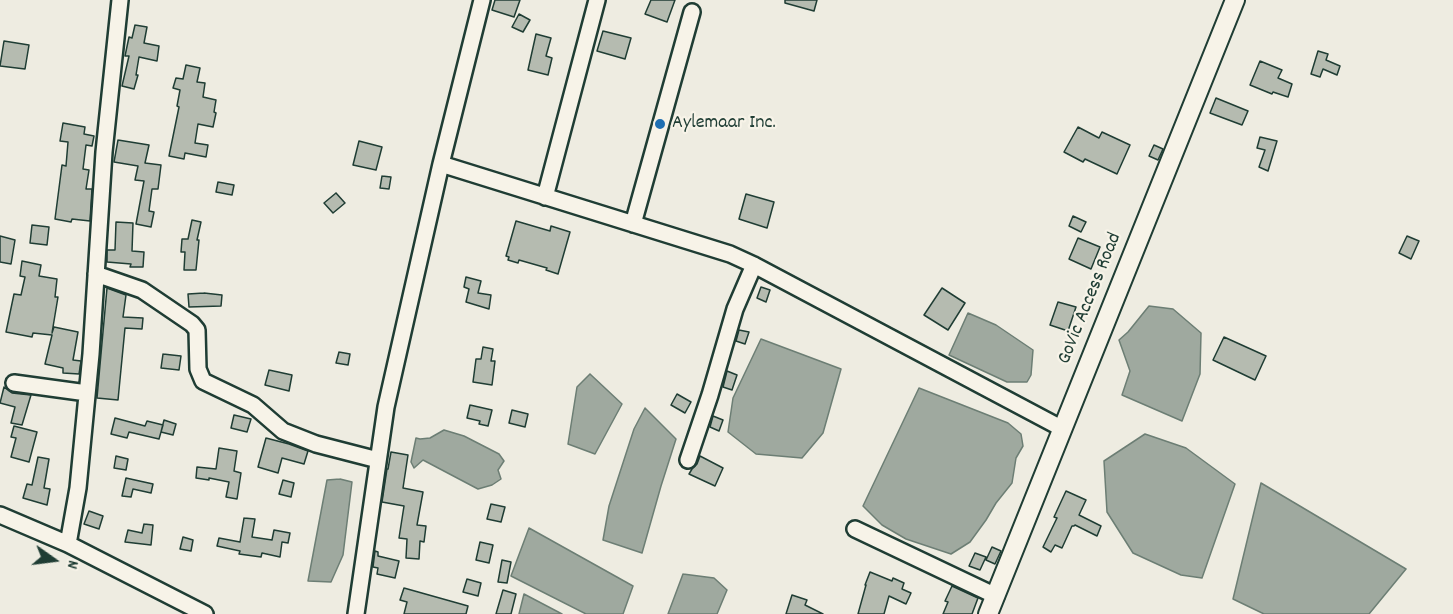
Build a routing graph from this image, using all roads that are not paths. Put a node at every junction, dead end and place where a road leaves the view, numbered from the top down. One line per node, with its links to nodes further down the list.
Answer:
1 (120, 0): 10 (street)
2 (482, 0): 6 (street)
3 (597, 0): 7 (street)
4 (1235, 0): 13 (main road, GoVic Access Road)
5 (692, 12): 8 (street)
6 (441, 164): 7 (street); 14 (street)
7 (545, 196): 8 (street)
8 (633, 224): 9 (street)
9 (754, 264): 13 (street); 15 (street)
10 (96, 274): 12 (street); 14 (street)
11 (14, 383): 12 (street)
12 (87, 393): 18 (street)
13 (1063, 429): 19 (main road, GoVic Access Road)
14 (378, 460): 21 (street)
15 (688, 460)
16 (0, 515): 18 (street)
17 (855, 529): 19 (street)
18 (68, 544): 20 (street)
19 (996, 596): 22 (main road, GoVic Access Road)
20 (205, 614)
21 (356, 614)
22 (988, 614)

